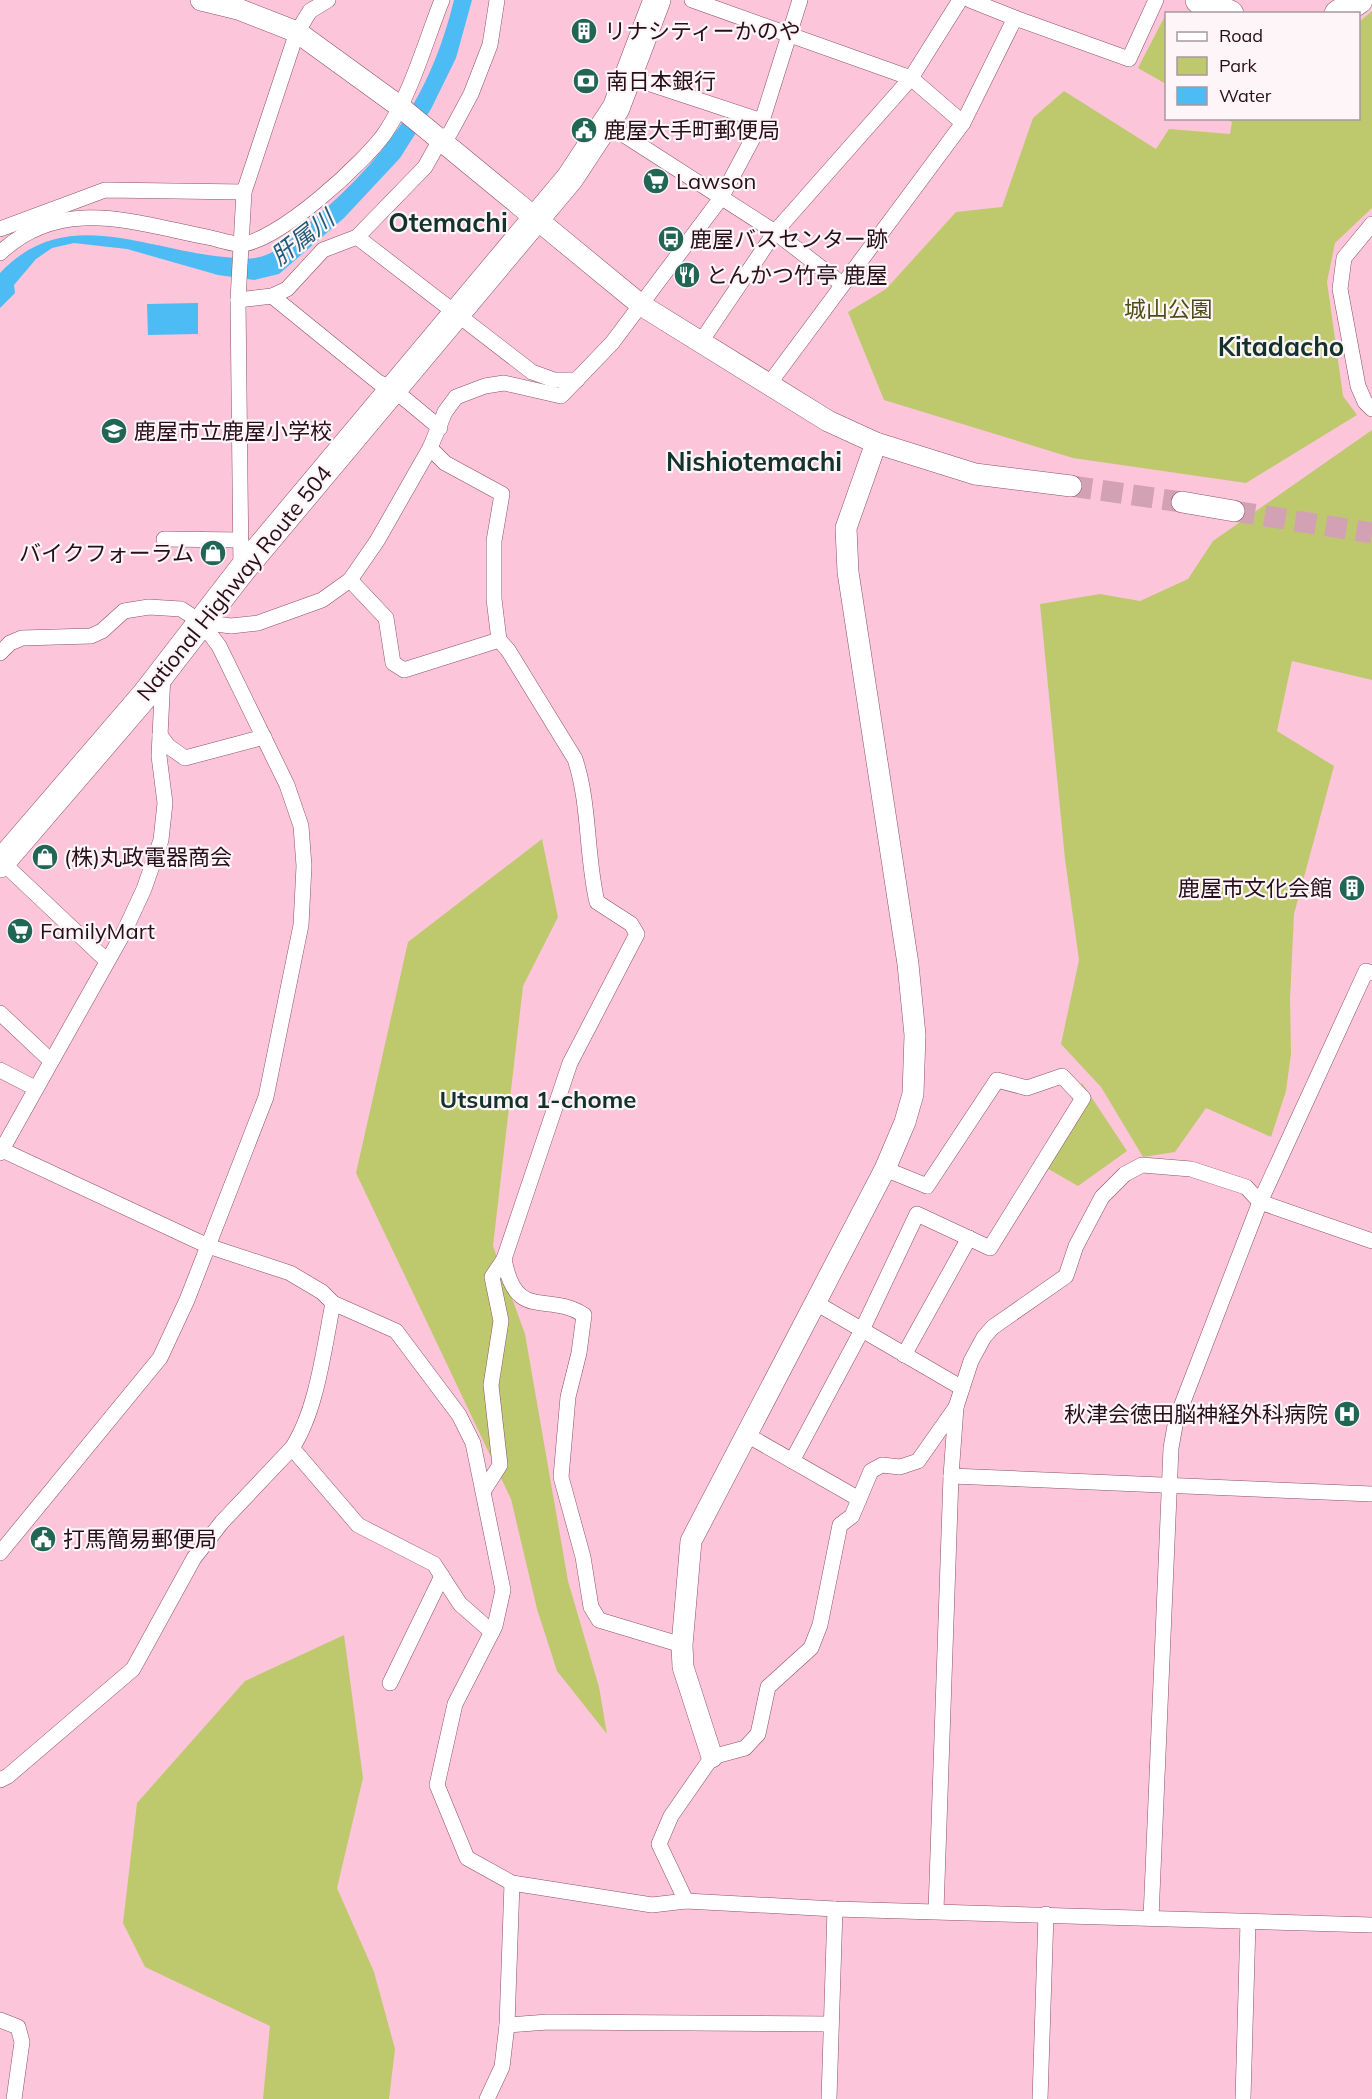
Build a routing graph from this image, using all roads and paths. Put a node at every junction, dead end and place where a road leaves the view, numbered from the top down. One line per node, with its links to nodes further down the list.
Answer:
1 (201, 0): 16 (street)
2 (328, 0): 16 (street)
3 (442, 0): 20 (street)
4 (496, 0): 24 (street)
5 (657, 0): 18 (highway, National Highway Route 504)
6 (692, 0): 17 (street)
7 (800, 0): 17 (street)
8 (960, 0): 19 (street)
9 (970, 0): 15 (street)
10 (1156, 0): 15 (street)
11 (1199, 0): 13 (highway)
12 (1359, 0): 14 (highway)
13 (1226, 12)
14 (1341, 12)
15 (1015, 18): 22 (street)
16 (297, 32): 20 (street); 25 (street)
17 (788, 32): 19 (street); 21 (street)
18 (629, 77): 21 (street); 23 (highway, National Highway Route 504)
19 (911, 78): 22 (street); 30 (street)
20 (399, 106): 24 (street); 32 (street)
21 (762, 121): 26 (street)
22 (963, 123): 34 (street)
23 (607, 124): 26 (street); 27 (highway, National Highway Route 504)
24 (440, 140): 27 (street); 31 (street)
25 (244, 192): 29 (street); 32 (street)
26 (721, 198): 30 (street); 37 (street)
27 (536, 217): 37 (street); 38 (highway, National Highway Route 504)
28 (1372, 224): 43 (street)
29 (0, 229)
30 (776, 232): 34 (street); 39 (street)
31 (357, 237): 35 (street); 38 (street)
32 (240, 244): 33 (street); 36 (street)
33 (0, 253)
34 (842, 284): 41 (street)
35 (272, 296): 36 (street); 42 (street)
36 (238, 300): 51 (street)
37 (641, 305): 39 (street); 40 (street)
38 (456, 313): 40 (street); 42 (highway, National Highway Route 504)
39 (700, 343): 41 (street)
40 (578, 380): 44 (street)
41 (769, 384): 45 (street)
42 (393, 389): 44 (street); 52 (highway, National Highway Route 504)
43 (1372, 409)
44 (440, 429): 46 (street)
45 (876, 443): 47 (street); 68 (street)
46 (430, 448): 53 (street); 55 (street)
47 (1071, 486)
48 (1182, 502): 49 (street)
49 (1234, 511)
50 (164, 539): 51 (street)
51 (241, 540): 52 (street)
52 (241, 571): 54 (highway, National Highway Route 504)
53 (350, 580): 54 (street); 55 (street)
54 (201, 622): 56 (street); 57 (highway, National Highway Route 504); 59 (street)
55 (499, 640): 73 (street)
56 (0, 653)
57 (163, 669): 58 (street); 60 (highway, National Highway Route 504)
58 (160, 735): 59 (street); 61 (street)
59 (264, 737): 72 (street)
60 (1, 863): 61 (street)
61 (107, 962): 64 (street)
62 (1372, 973): 69 (street)
63 (0, 1013): 64 (street)
64 (50, 1060): 66 (street)
65 (0, 1070): 66 (street)
66 (35, 1088): 67 (street)
67 (1, 1150): 72 (street)
68 (885, 1169): 70 (street); 75 (street)
69 (1260, 1202): 71 (street); 78 (street); 84 (street)
70 (969, 1238): 76 (street); 77 (street)
71 (1372, 1241)
72 (208, 1246): 74 (street); 88 (street)
73 (504, 1259): 85 (street); 91 (street)
74 (333, 1303): 81 (street); 85 (street)
75 (816, 1303): 76 (street); 80 (street)
76 (862, 1330): 77 (street); 82 (street)
77 (904, 1355): 78 (street)
78 (962, 1388): 79 (street)
79 (956, 1407): 83 (street); 87 (street)
80 (747, 1435): 82 (street); 91 (street)
81 (292, 1448): 89 (street); 94 (street)
82 (792, 1461): 87 (street)
83 (951, 1476): 84 (street); 98 (street)
84 (1170, 1486): 86 (street); 100 (street)
85 (484, 1490): 90 (street)
86 (1372, 1494)
87 (859, 1499): 93 (street)
88 (0, 1553)
89 (442, 1576): 90 (street); 92 (street)
90 (492, 1632): 95 (street)
91 (682, 1646): 93 (street)
92 (390, 1683)
93 (712, 1757): 96 (street)
94 (0, 1780)
95 (512, 1883): 96 (street); 105 (street)
96 (686, 1901): 97 (street)
97 (835, 1910): 98 (street); 104 (street)
98 (936, 1911): 99 (street)
99 (1046, 1914): 100 (street); 109 (street)
100 (1151, 1918): 101 (street)
101 (1248, 1922): 102 (street); 110 (street)
102 (1372, 1925)
103 (0, 2020): 106 (street)
104 (831, 2024): 105 (street); 108 (street)
105 (507, 2025): 107 (street)
106 (14, 2099)
107 (487, 2099)
108 (829, 2099)
109 (1040, 2099)
110 (1243, 2099)

